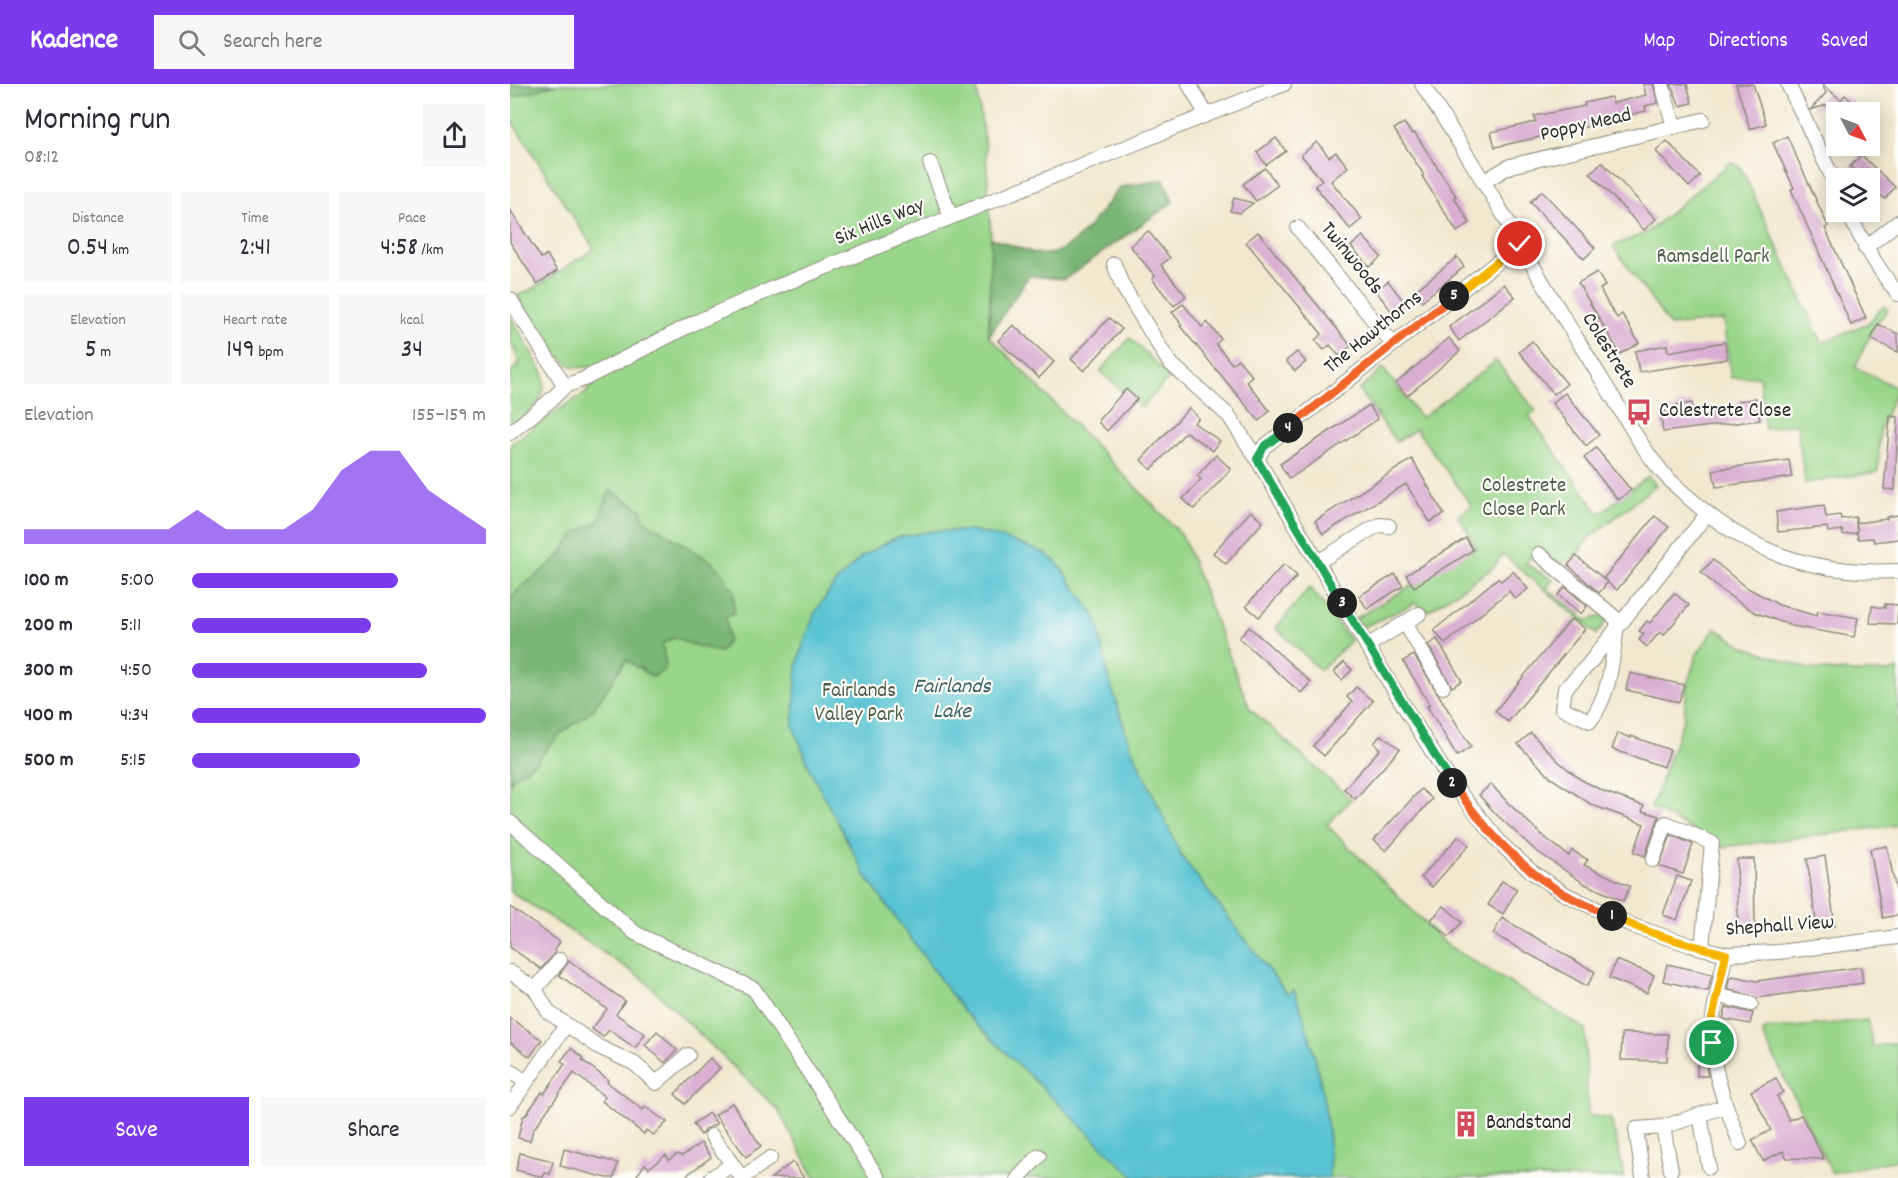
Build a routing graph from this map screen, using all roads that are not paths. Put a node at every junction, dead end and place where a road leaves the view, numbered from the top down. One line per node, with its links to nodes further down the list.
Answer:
1 (1189, 84): 7 (street)
2 (1284, 84): 6 (street, Six Hills Way)
3 (1422, 84): 12 (street, Colestrete)
4 (1662, 84): 9 (street)
5 (1788, 84): 11 (street)
6 (1258, 89): 7 (street, Six Hills Way)
7 (1206, 114): 13 (street, Six Hills Way)
8 (1703, 120): 9 (street, Poppy Mead)
9 (1674, 127): 12 (street, Poppy Mead)
10 (930, 163): 13 (street)
11 (1828, 168)
12 (1483, 182): 17 (street, Colestrete)
13 (951, 217): 23 (street, Six Hills Way)
14 (1853, 222): 18 (street)
15 (1898, 222): 18 (street)
16 (1298, 228): 22 (street, Twinwoods)
17 (1520, 244): 22 (street, The Hawthorns); 26 (street, Colestrete)
18 (1865, 248): 20 (street)
19 (1114, 264): 25 (street, Shephall View)
20 (1898, 294)
21 (510, 299): 23 (street)
22 (1393, 344): 25 (street, The Hawthorns)
23 (566, 386): 24 (street, Six Hills Way)
24 (510, 433)
25 (1257, 459): 29 (street, Shephall View)
26 (1707, 514): 30 (street, Colestrete); 33 (street)
27 (1389, 526): 29 (street)
28 (1539, 554): 33 (street)
29 (1318, 562): 34 (street, Shephall View)
30 (1898, 571)
31 (1419, 614): 32 (street)
32 (1405, 623): 34 (street); 35 (street)
33 (1619, 624): 33 (street)
34 (1367, 646): 39 (street, Shephall View)
35 (1443, 687)
36 (510, 822): 63 (street)
37 (1653, 860): 39 (street)
38 (1898, 937): 40 (street, Shephall View)
39 (1702, 948): 40 (street, Shephall View)
40 (1726, 954): 44 (street)
41 (560, 960): 43 (street)
42 (515, 976): 43 (street)
43 (536, 989): 46 (street)
44 (1717, 995): 45 (street); 51 (street)
45 (1751, 1004)
46 (566, 1025): 47 (street); 49 (street)
47 (688, 1055)
48 (510, 1071): 49 (street)
49 (526, 1082): 50 (street)
50 (510, 1106)
51 (1726, 1106): 52 (street); 55 (street)
52 (1700, 1115): 53 (street); 59 (street)
53 (1662, 1127): 60 (street); 65 (street)
54 (712, 1136): 58 (street)
55 (1740, 1143)
56 (1039, 1156): 64 (street)
57 (770, 1158): 62 (street)
58 (732, 1165): 61 (street); 62 (street)
59 (1709, 1167)
60 (1671, 1170)
61 (711, 1178)
62 (742, 1178)
63 (878, 1178)
64 (1018, 1178)
65 (1644, 1178)

